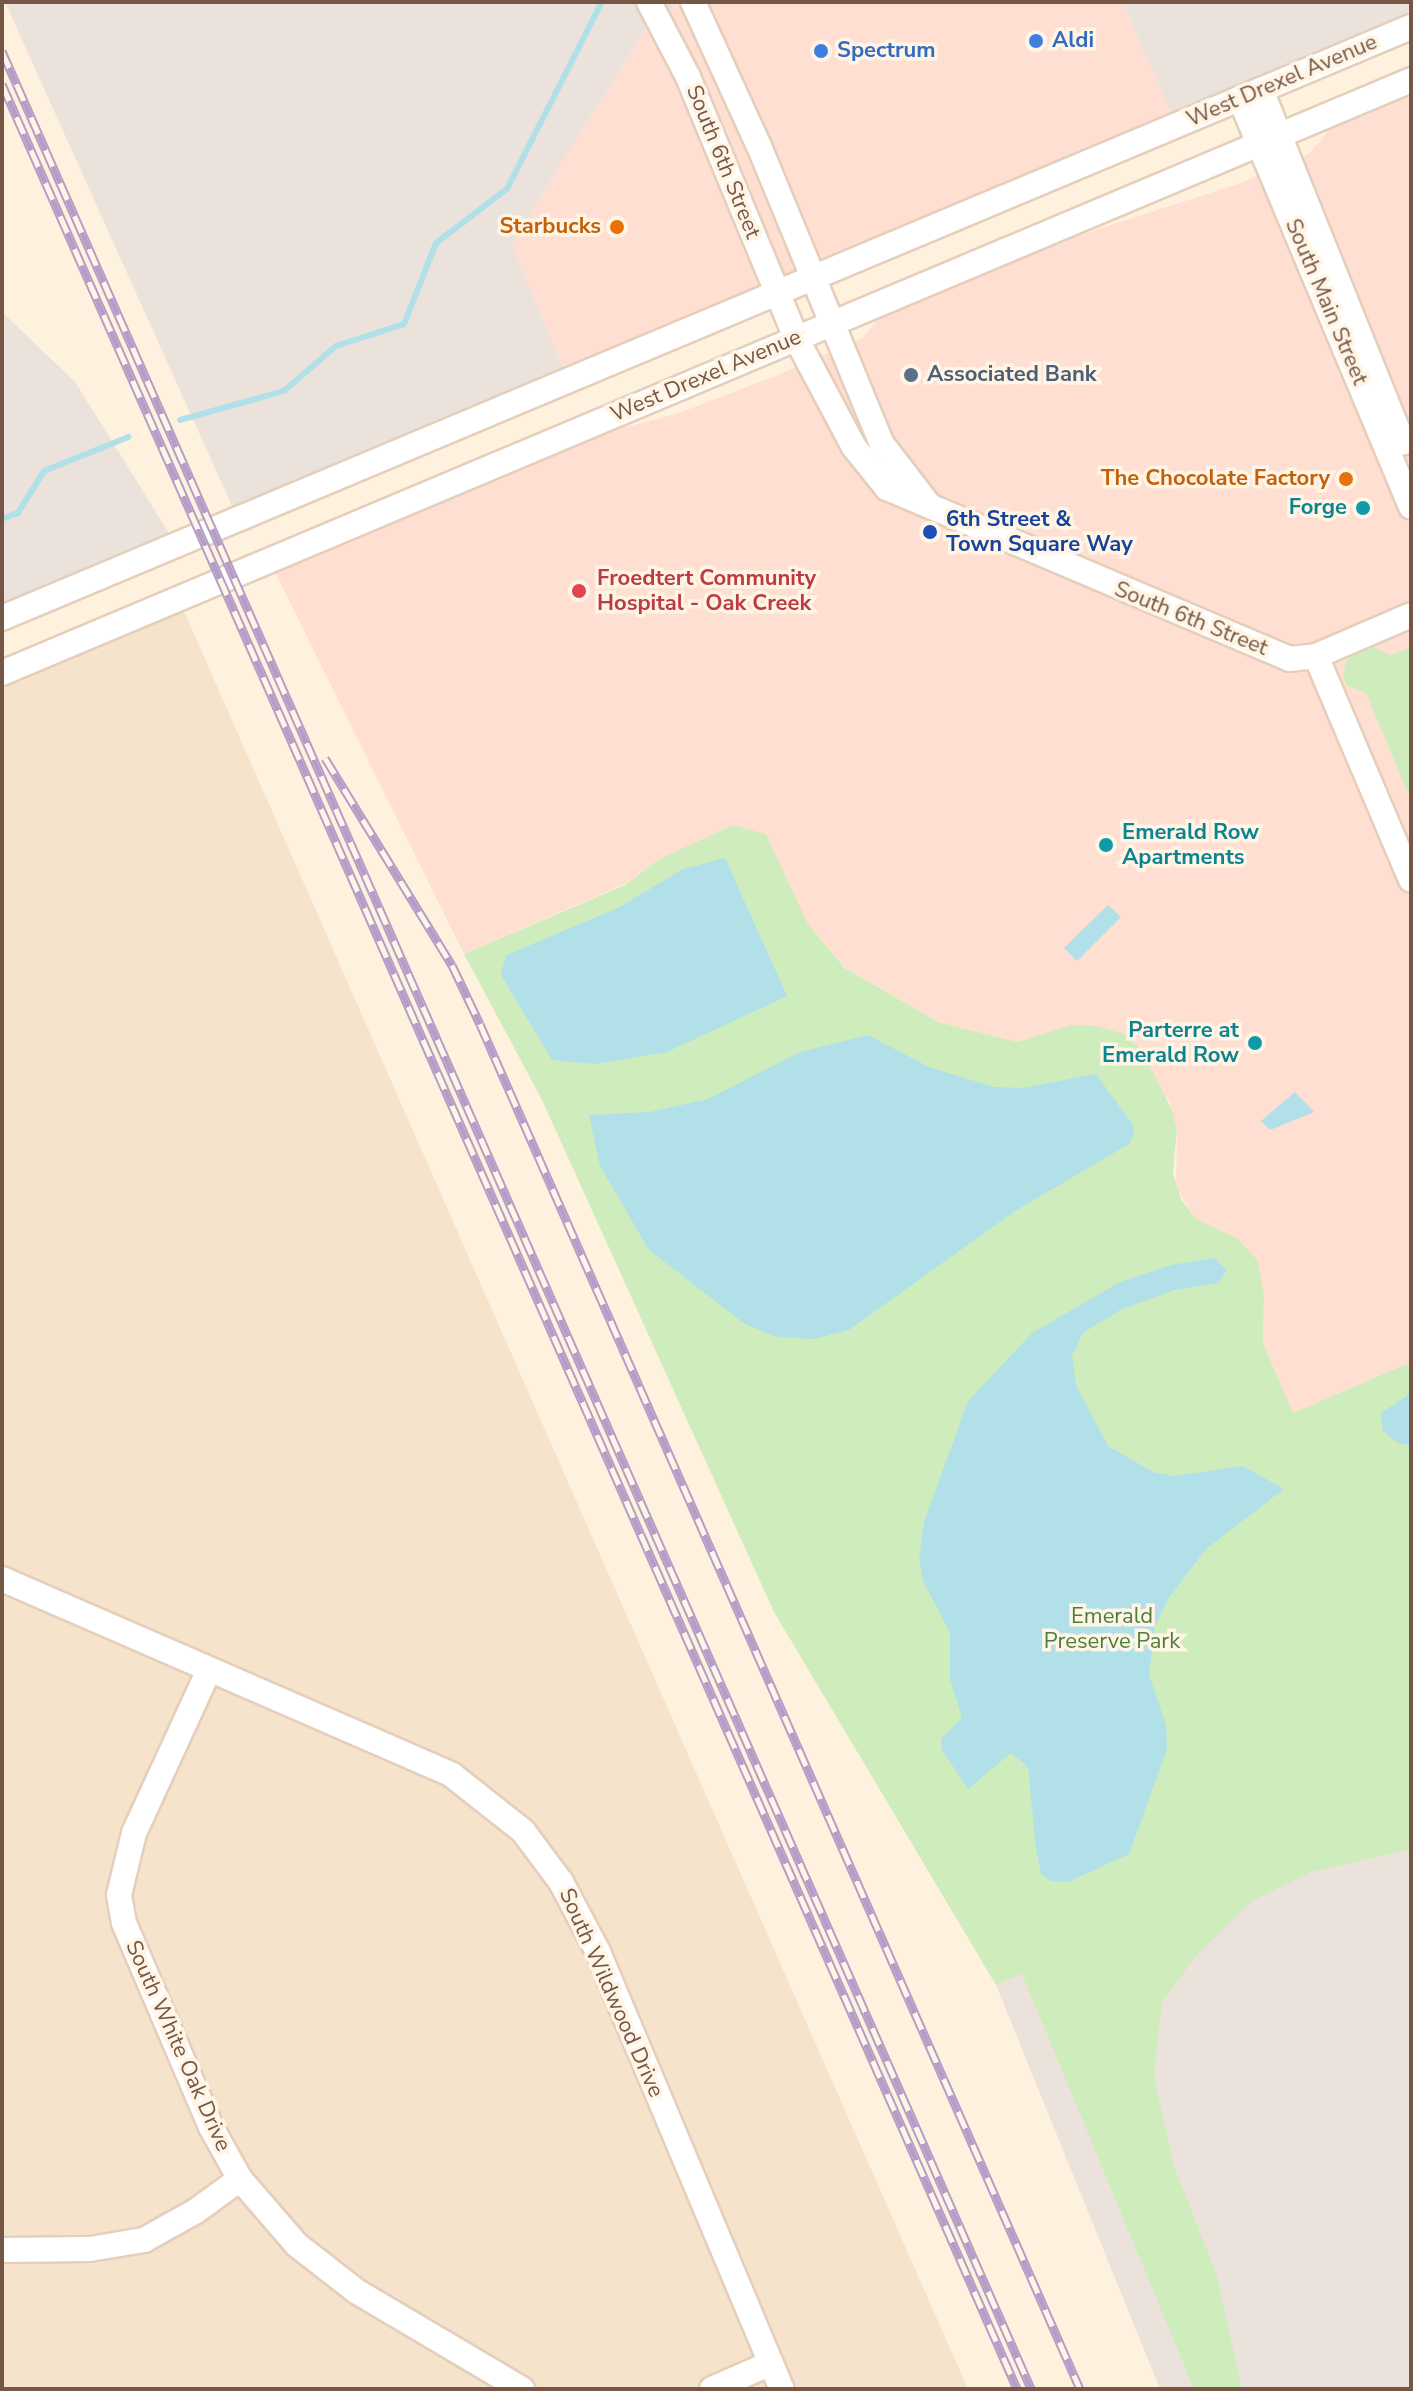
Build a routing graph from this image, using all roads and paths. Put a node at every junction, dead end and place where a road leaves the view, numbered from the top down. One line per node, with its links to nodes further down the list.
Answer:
1 (649, 2): 8 (street, South 6th Street)
2 (693, 2): 7 (street, South 6th Street)
3 (1411, 27): 5 (street, West Drexel Avenue)
4 (1411, 80): 6 (street, West Drexel Avenue)
5 (1250, 94): 6 (street, South Main Street); 7 (street, West Drexel Avenue)
6 (1269, 139): 9 (street, West Drexel Avenue); 11 (street, South Main Street); 12 (street, South Main Street)
7 (814, 277): 8 (street, West Drexel Avenue); 9 (street, South 6th Street)
8 (776, 292): 10 (street, South 6th Street); 15 (street, West Drexel Avenue)
9 (833, 322): 10 (street, West Drexel Avenue); 13 (street, South 6th Street)
10 (796, 338): 13 (street, South 6th Street); 17 (street, West Drexel Avenue)
11 (1411, 463)
12 (1411, 507)
13 (932, 509): 16 (street, South 6th Street)
14 (1411, 615): 16 (street)
15 (2, 618)
16 (1316, 656): 18 (street)
17 (2, 673)
18 (1411, 880)
19 (2, 1579): 20 (street, South Wildwood Drive)
20 (209, 1670): 21 (street, South White Oak Drive); 23 (street, South Wildwood Drive)
21 (240, 2179): 22 (street); 24 (street, South White Oak Drive)
22 (2, 2250)
23 (771, 2363): 25 (street); 26 (street, South Wildwood Drive)
24 (522, 2389)
25 (712, 2389)
26 (782, 2389)

